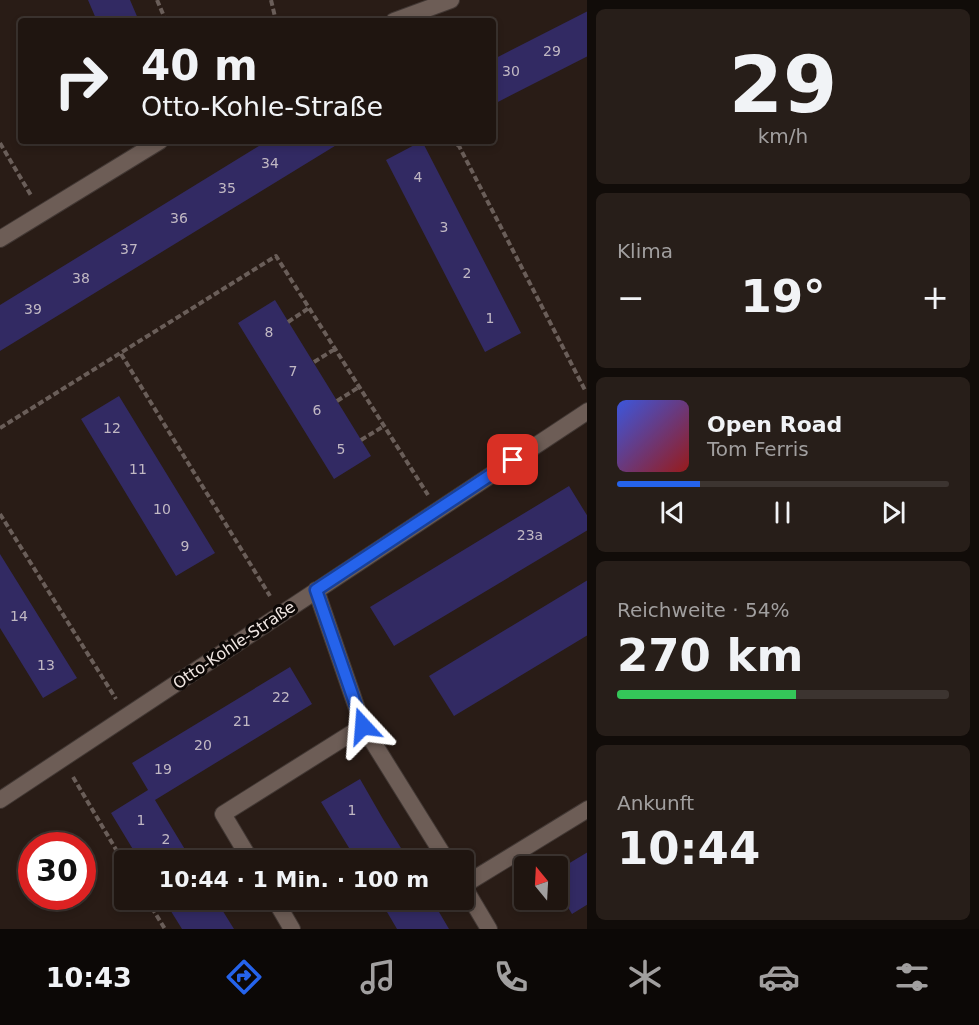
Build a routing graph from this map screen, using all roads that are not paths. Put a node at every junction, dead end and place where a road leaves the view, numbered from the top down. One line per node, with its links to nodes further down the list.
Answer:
1 (451, 0): 2 (street)
2 (423, 5): 3 (street)
3 (399, 18)
4 (155, 144): 5 (street)
5 (0, 239)
6 (587, 412): 7 (street, Otto-Kohle-Straße)
7 (316, 590): 8 (street); 9 (street, Otto-Kohle-Straße)
8 (363, 726): 11 (street); 12 (street)
9 (0, 800)
10 (587, 810): 13 (street)
11 (244, 850)
12 (440, 850)
13 (474, 880)
14 (474, 903): 17 (street)
15 (281, 910): 16 (street)
16 (292, 929)
17 (489, 929)

